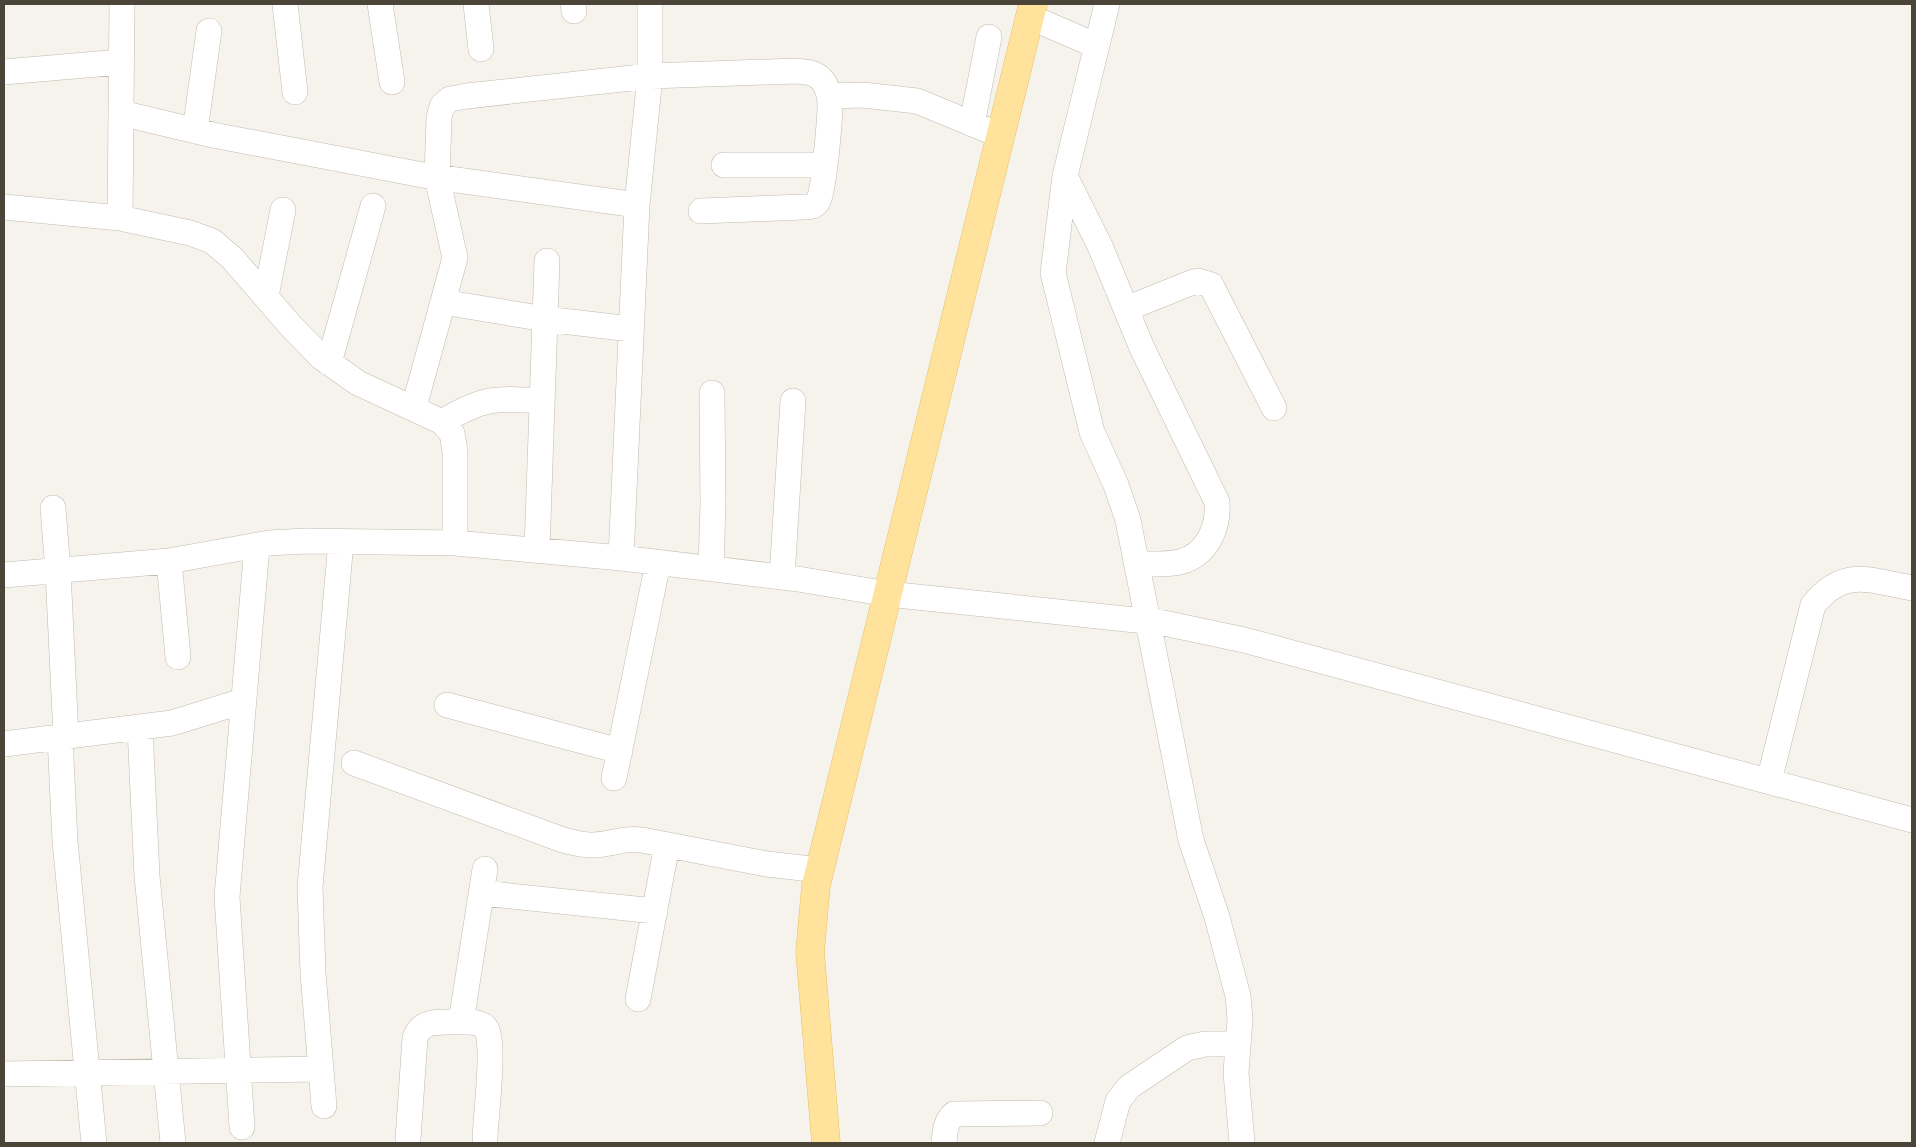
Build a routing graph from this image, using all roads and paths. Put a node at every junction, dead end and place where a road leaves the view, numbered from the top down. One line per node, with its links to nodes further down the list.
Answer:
1 (122, 4): 12 (street)
2 (285, 4): 16 (street)
3 (380, 4): 15 (street)
4 (476, 4): 11 (street)
5 (650, 4): 14 (street)
6 (1107, 4): 24 (street)
7 (1032, 10): 10 (street); 21 (main road)
8 (209, 31): 20 (street)
9 (989, 37): 19 (street)
10 (1088, 42)
11 (481, 49)
12 (121, 62): 13 (street); 18 (street)
13 (4, 72)
14 (650, 76): 17 (street); 25 (street); 26 (street)
15 (392, 82)
16 (296, 92)
17 (829, 96): 19 (street); 23 (street)
18 (121, 113): 20 (street); 31 (street)
19 (972, 124): 21 (street)
20 (195, 131): 25 (street)
21 (1002, 136): 59 (main road)
22 (724, 165): 23 (street)
23 (824, 165): 30 (street)
24 (1065, 176): 35 (street); 53 (street)
25 (437, 177): 26 (street); 34 (street)
26 (637, 205): 37 (street)
27 (374, 206): 38 (street)
28 (4, 207): 31 (street)
29 (282, 210): 33 (street)
30 (701, 211)
31 (120, 218): 33 (street)
32 (547, 261): 36 (street)
33 (266, 296): 38 (street)
34 (443, 302): 36 (street); 42 (street)
35 (1126, 309): 43 (street); 53 (street)
36 (545, 319): 37 (street); 40 (street)
37 (631, 328): 50 (street)
38 (329, 362): 42 (street)
39 (712, 393): 54 (street)
40 (542, 401): 44 (street); 49 (street)
41 (793, 401): 57 (street)
42 (414, 407): 44 (street)
43 (1274, 408)
44 (442, 422): 47 (street)
45 (52, 508): 55 (street)
46 (341, 542): 47 (street); 48 (street); 78 (street)
47 (455, 543): 49 (street)
48 (257, 546): 51 (street); 62 (street)
49 (537, 550): 50 (street)
50 (621, 558): 52 (street)
51 (169, 561): 55 (street); 61 (street)
52 (658, 563): 54 (street); 67 (street)
53 (1137, 564): 60 (street)
54 (711, 568): 57 (street)
55 (58, 571): 56 (street); 65 (street)
56 (4, 575)
57 (782, 576): 59 (street)
58 (1912, 588): 70 (street)
59 (888, 594): 60 (street); 73 (main road)
60 (1147, 622): 70 (street); 77 (street)
61 (178, 657)
62 (243, 701): 64 (street); 79 (street)
63 (447, 705): 67 (street)
64 (140, 728): 65 (street); 80 (street)
65 (63, 737): 66 (street); 82 (street)
66 (4, 744)
67 (620, 751): 69 (street)
68 (354, 763): 72 (street)
69 (614, 778)
70 (1769, 781): 71 (street)
71 (1912, 820)
72 (667, 845): 73 (street); 74 (street)
73 (820, 870): 90 (main road)
74 (655, 910): 75 (street); 76 (street)
75 (638, 999)
76 (461, 1022): 86 (street); 87 (street)
77 (1238, 1044): 92 (street); 93 (street)
78 (321, 1069): 79 (street); 83 (street)
79 (238, 1071): 80 (street); 85 (street)
80 (166, 1072): 82 (street); 89 (street)
81 (4, 1074): 82 (street)
82 (87, 1074): 88 (street)
83 (324, 1106)
84 (1040, 1112): 91 (street)
85 (242, 1127)
86 (408, 1139)
87 (485, 1139)
88 (94, 1143)
89 (173, 1143)
90 (826, 1143)
91 (944, 1143)
92 (1107, 1143)
93 (1242, 1143)

